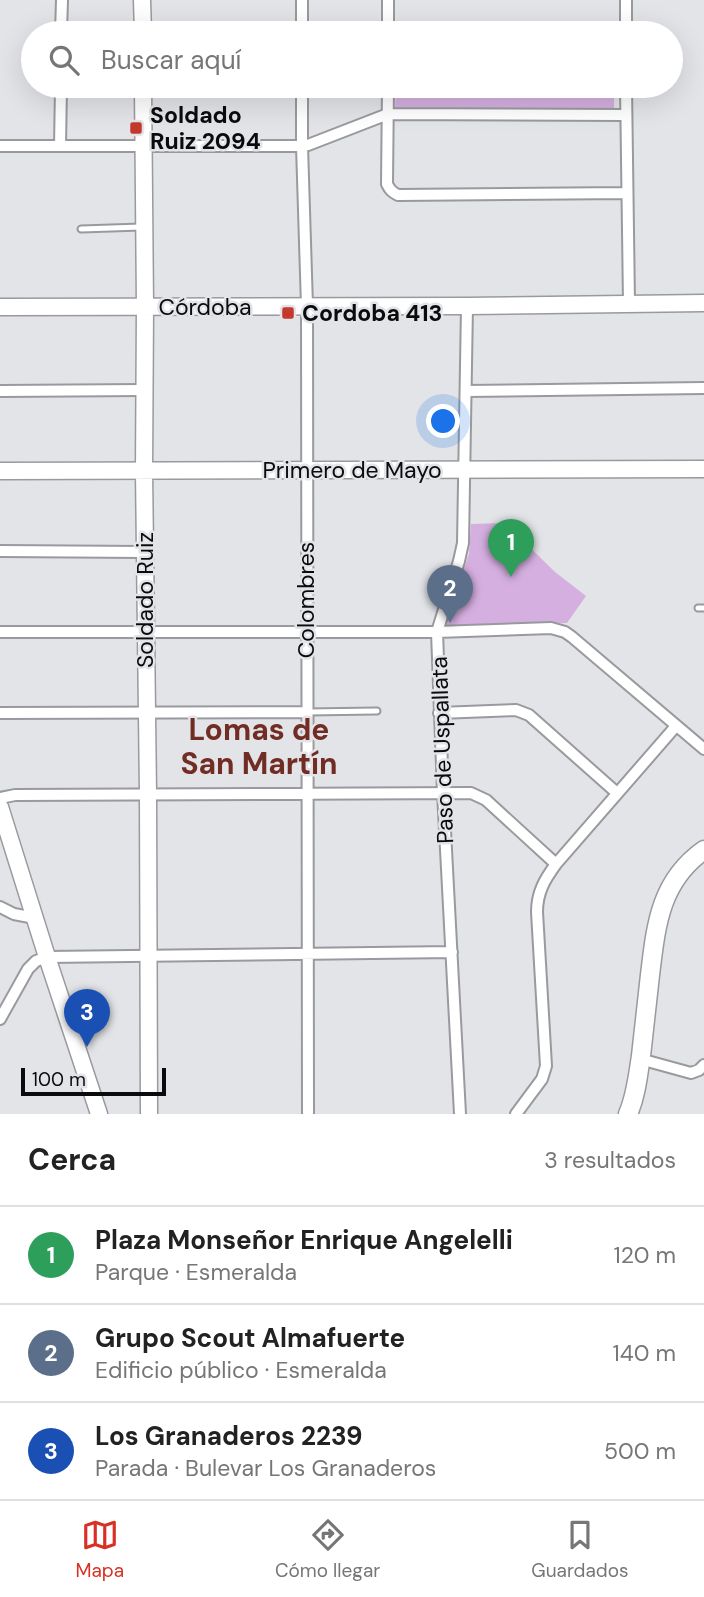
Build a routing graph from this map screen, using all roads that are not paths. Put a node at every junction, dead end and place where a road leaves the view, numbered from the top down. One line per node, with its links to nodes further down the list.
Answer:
1 (62, 0): 6 (street)
2 (142, 0): 7 (main road)
3 (302, 0): 8 (street)
4 (388, 0): 9 (street)
5 (626, 0): 10 (street)
6 (61, 21)
7 (142, 21)
8 (302, 21)
9 (388, 21)
10 (626, 21)
11 (61, 98): 19 (street)
12 (143, 98): 20 (main road, Soldado Ruiz)
13 (302, 98): 21 (street, Colombres)
14 (388, 98): 16 (street)
15 (626, 98): 17 (street)
16 (388, 114): 17 (street); 21 (street); 22 (street)
17 (626, 115): 22 (street)
18 (0, 146): 19 (street)
19 (60, 146): 20 (street)
20 (144, 146): 21 (street); 23 (main road, Soldado Ruiz)
21 (302, 146): 27 (street, Colombres)
22 (627, 193): 25 (street)
23 (144, 227): 24 (lane); 30 (main road, Soldado Ruiz)
24 (81, 229)
25 (629, 303): 26 (main road, Córdoba); 28 (main road, Córdoba)
26 (704, 303)
27 (307, 306): 28 (main road, Córdoba); 30 (main road, Córdoba); 37 (street, Colombres)
28 (467, 306): 34 (street, Paso de Uspallata)
29 (0, 307): 30 (main road, Córdoba)
30 (145, 307): 32 (main road, Soldado Ruiz)
31 (704, 388): 34 (street)
32 (144, 390): 33 (street); 39 (main road, Soldado Ruiz)
33 (0, 391)
34 (466, 391): 35 (street, Paso de Uspallata)
35 (465, 469): 36 (main road, Primero de Mayo); 37 (main road, Primero de Mayo); 44 (street, Paso de Uspallata)
36 (704, 469)
37 (306, 470): 39 (main road, Primero de Mayo); 42 (street, Colombres)
38 (0, 471): 39 (main road, Primero de Mayo)
39 (144, 471): 41 (main road, Soldado Ruiz)
40 (0, 551): 41 (street)
41 (144, 552): 45 (main road, Soldado Ruiz)
42 (306, 631): 44 (street); 45 (street); 48 (street, Colombres)
43 (0, 632): 45 (street)
44 (437, 632): 50 (street, Paso de Uspallata); 51 (street)
45 (145, 633): 47 (main road, Soldado Ruiz)
46 (377, 711): 48 (lane)
47 (146, 712): 48 (street); 49 (street); 56 (main road, Soldado Ruiz)
48 (307, 712): 53 (street, Colombres)
49 (0, 713)
50 (439, 713): 54 (street, Paso de Uspallata); 55 (street)
51 (676, 726): 52 (street); 55 (street)
52 (704, 749)
53 (307, 793): 54 (street); 56 (street); 64 (street, Colombres)
54 (443, 793): 60 (street); 63 (street, Paso de Uspallata)
55 (617, 793): 60 (street)
56 (148, 794): 57 (street); 65 (main road, Soldado Ruiz)
57 (0, 798)
58 (0, 807): 62 (main road)
59 (704, 850): 68 (main road)
60 (556, 864): 75 (street)
61 (0, 906): 62 (street)
62 (35, 918): 66 (main road)
63 (452, 952): 64 (street); 74 (street, Paso de Uspallata)
64 (307, 955): 65 (street); 73 (street, Colombres)
65 (148, 956): 66 (street); 72 (main road, Soldado Ruiz)
66 (47, 957): 67 (street); 71 (main road)
67 (0, 1019)
68 (640, 1059): 69 (street); 70 (main road)
69 (704, 1065)
70 (634, 1111)
71 (99, 1114)
72 (149, 1114)
73 (308, 1114)
74 (460, 1114)
75 (516, 1114)

